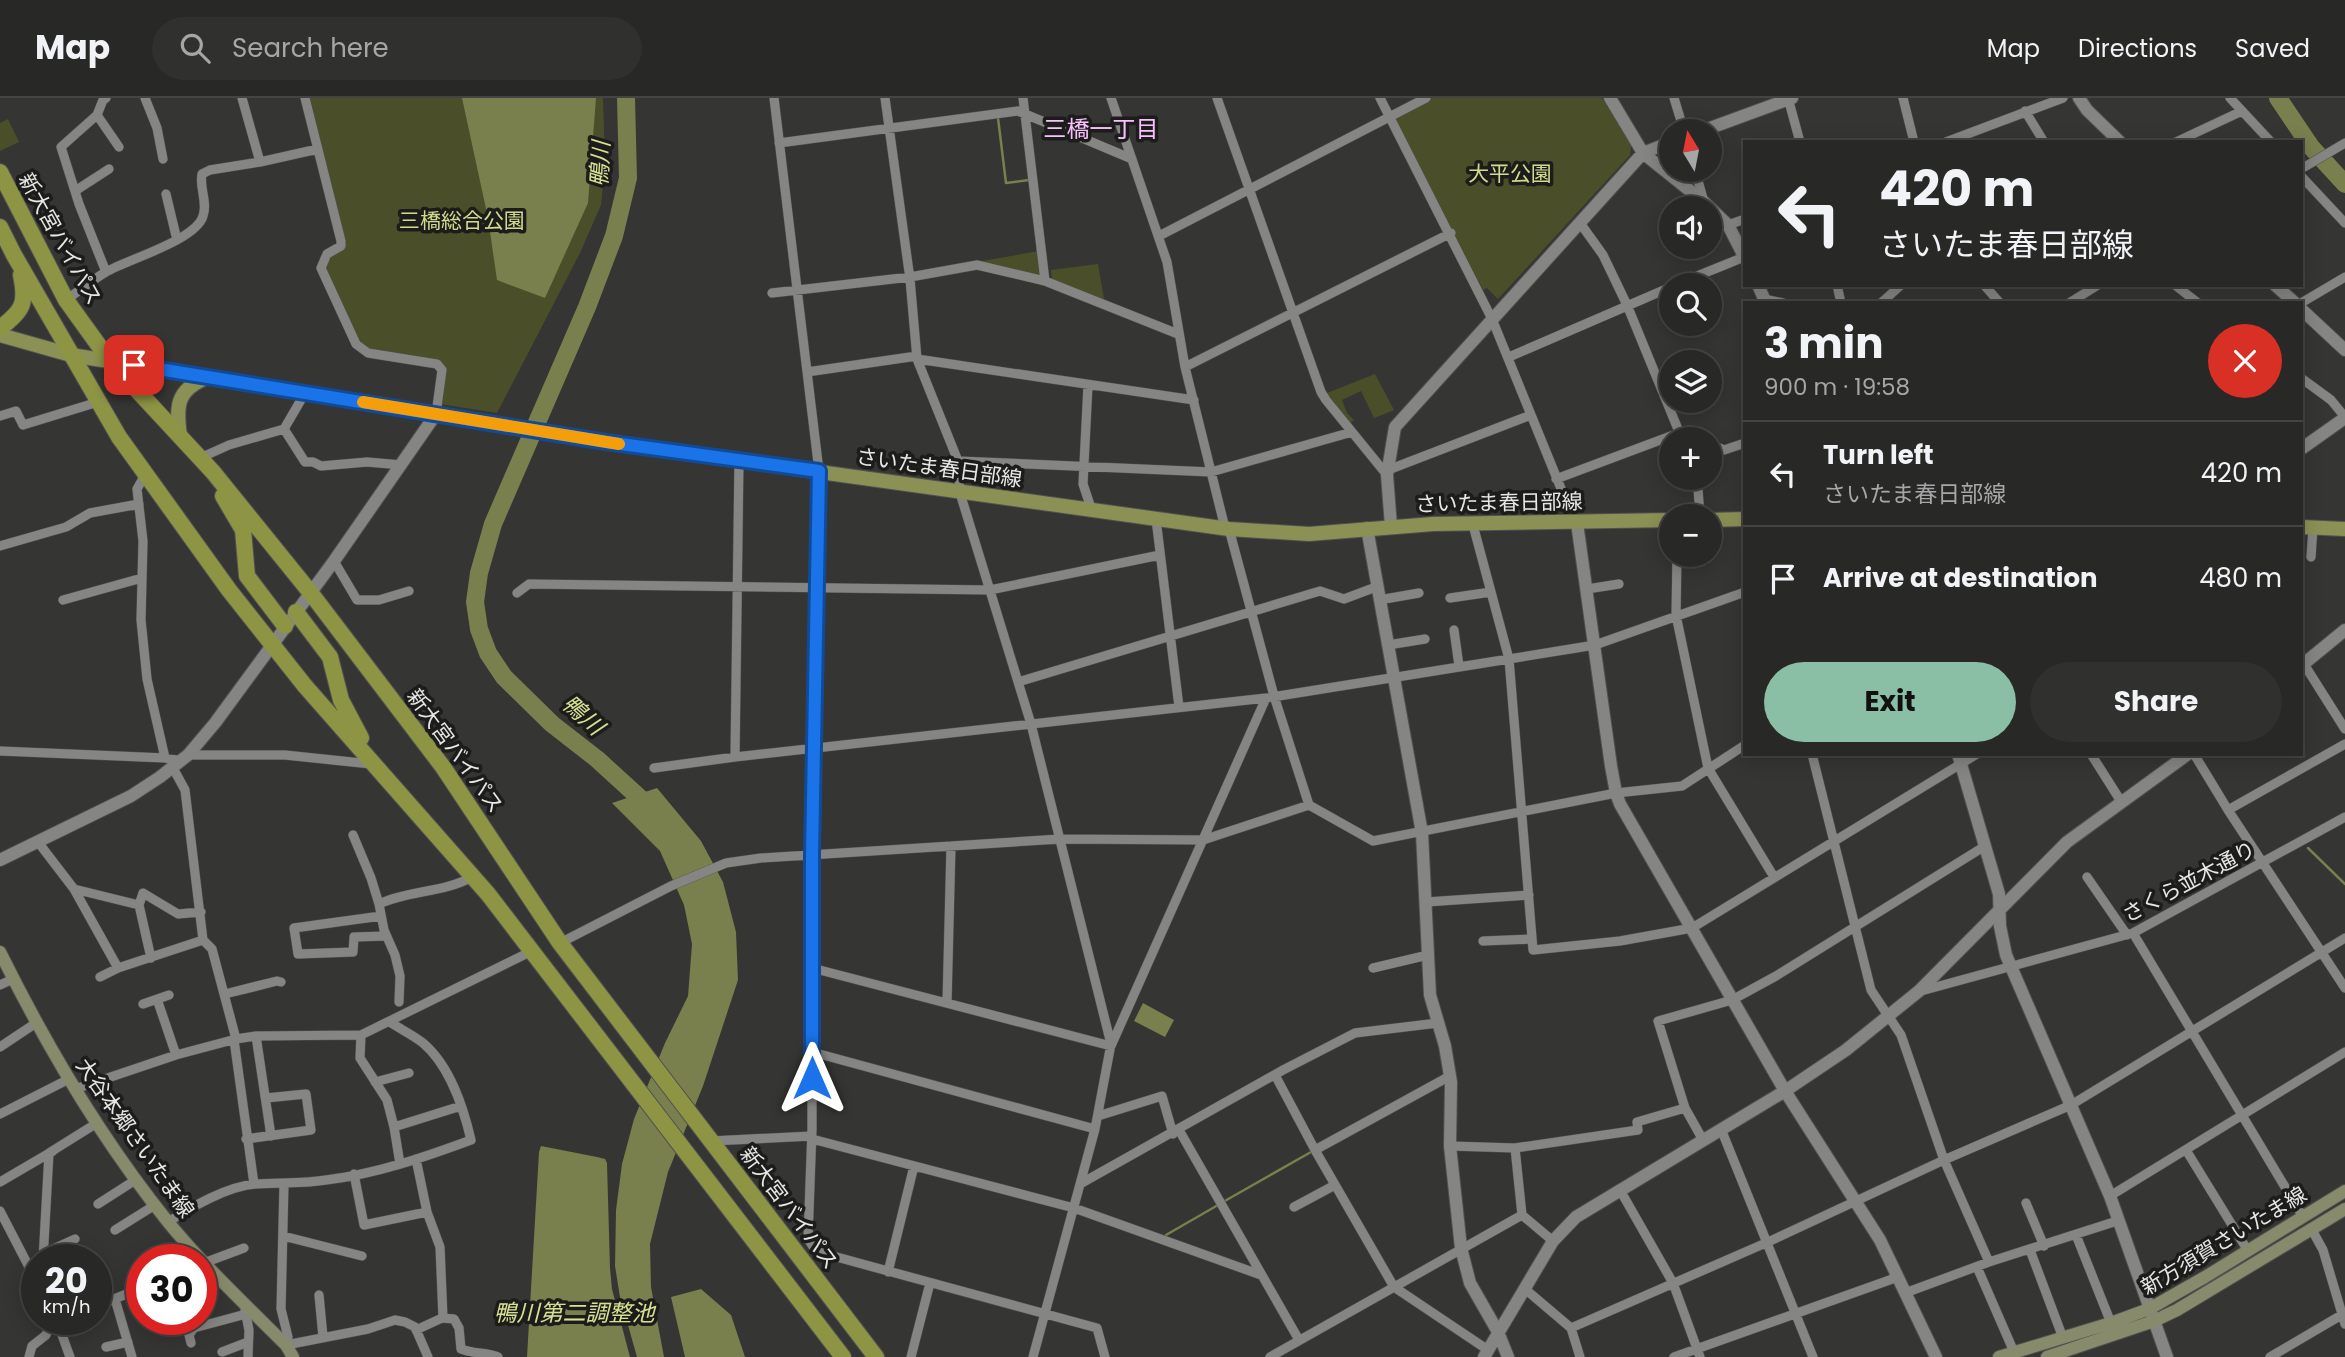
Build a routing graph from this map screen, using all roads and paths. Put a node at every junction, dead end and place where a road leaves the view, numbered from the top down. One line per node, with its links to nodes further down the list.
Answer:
1 (106, 98): 22 (street)
2 (145, 98): 40 (street)
3 (242, 98): 42 (street)
4 (305, 98): 38 (street)
5 (774, 98): 34 (street)
6 (885, 98): 26 (street)
7 (1023, 98): 21 (street)
8 (1111, 98): 41 (street)
9 (1217, 98): 47 (street)
10 (1380, 98): 23 (street)
11 (1426, 98): 23 (street)
12 (1610, 98): 39 (street)
13 (1674, 98): 24 (street)
14 (1903, 98): 28 (street)
15 (2063, 98): 19 (street)
16 (2079, 98): 31 (street)
17 (2230, 98): 20 (street)
18 (1789, 99): 25 (street); 27 (street)
19 (2025, 111): 29 (street); 30 (street)
20 (2242, 111): 32 (street); 33 (street)
21 (1026, 114): 26 (street); 41 (street); 67 (street)
22 (97, 115): 36 (street); 48 (street)
23 (1390, 116): 47 (street); 57 (street)
24 (1680, 119)
25 (1722, 124)
26 (889, 128): 34 (street); 65 (street)
27 (1799, 140)
28 (1914, 140)
29 (1951, 140)
30 (2043, 140)
31 (2118, 140)
32 (2180, 140)
33 (2269, 140)
34 (779, 143): 73 (street)
35 (2345, 143): 43 (street)
36 (119, 147)
37 (1659, 147): 39 (street)
38 (318, 149): 42 (street); 103 (street)
39 (1643, 153): 50 (street); 53 (street)
40 (163, 159)
41 (1132, 159): 58 (street)
42 (260, 162): 59 (street)
43 (2303, 168)
44 (108, 169): 48 (street)
45 (0, 173): 76 (highway, 新大宮バイパス)
46 (2303, 178): 54 (street)
47 (1250, 188): 58 (street); 85 (street)
48 (75, 191): 63 (street)
49 (166, 194): 59 (street)
50 (1697, 196)
51 (1722, 219): 55 (street)
52 (1743, 220): 55 (street)
53 (1580, 223): 83 (street); 86 (street)
54 (2345, 223)
55 (1728, 225): 60 (street)
56 (0, 227): 61 (highway)
57 (1451, 233): 85 (street); 86 (street)
58 (1159, 236): 88 (street)
59 (177, 240): 63 (street)
60 (1743, 253)
61 (14, 255): 87 (highway); 91 (highway)
62 (1743, 258): 64 (street)
63 (106, 272): 76 (street)
64 (1705, 273)
65 (910, 277): 67 (street); 73 (street); 92 (street)
66 (2345, 277): 82 (street)
67 (1045, 281): 88 (street)
68 (1898, 287): 77 (street)
69 (1986, 287): 78 (street)
70 (2095, 287): 79 (street)
71 (2178, 287): 80 (street)
72 (2277, 287): 81 (street)
73 (797, 291): 75 (street); 96 (street)
74 (1659, 292): 83 (street)
75 (772, 293)
76 (66, 300): 94 (highway, 新大宮バイパス)
77 (1883, 301)
78 (1998, 301)
79 (2072, 301)
80 (2195, 301)
81 (2293, 301)
82 (2303, 302)
83 (1627, 305): 93 (street); 107 (street)
84 (2303, 311): 90 (street)
85 (1293, 312): 95 (street); 109 (street)
86 (1492, 319): 93 (street); 122 (street)
87 (0, 328)
88 (1178, 334): 95 (street)
89 (0, 335): 91 (main road, さいたま春日部線)
90 (2345, 350)
91 (71, 355): 94 (main road, さいたま春日部線); 102 (highway)
92 (917, 358): 96 (street); 99 (street); 117 (street)
93 (1509, 358): 104 (street)
94 (110, 361): 97 (main road, さいたま春日部線); 110 (highway, 新大宮バイパス)
95 (1185, 367): 101 (street)
96 (807, 372): 120 (street)
97 (207, 377): 100 (main road, さいたま春日部線); 110 (main road)
98 (2303, 379): 106 (street)
99 (1088, 385): 101 (street); 119 (street)
100 (305, 393): 103 (main road, さいたま春日部線); 108 (street)
101 (1194, 400): 121 (street)
102 (98, 402): 105 (street); 123 (highway)
103 (436, 414): 116 (main road, さいたま春日部線); 118 (street)
104 (1531, 415): 122 (street); 124 (street)
105 (0, 416)
106 (2345, 418): 113 (street)
107 (1676, 427)
108 (284, 429): 115 (street); 118 (street)
109 (1352, 432): 121 (street); 122 (street)
110 (180, 436): 115 (highway, 新大宮バイパス)
111 (1659, 443): 124 (street)
112 (1743, 444): 114 (street)
113 (2303, 448)
114 (1722, 449)
115 (200, 458): 152 (highway, 新大宮バイパス); 163 (highway)
116 (738, 461): 120 (main road, さいたま春日部線); 147 (street)
117 (958, 461): 119 (street); 126 (street)
118 (402, 465): 143 (street)
119 (1084, 467): 121 (street); 128 (street)
120 (819, 471): 126 (main road, さいたま春日部線); 148 (street)
121 (1211, 472): 138 (street)
122 (1387, 472): 135 (street)
123 (145, 475): 127 (street); 168 (highway)
124 (1556, 479): 125 (street)
125 (1562, 491)
126 (960, 492): 128 (main road, さいたま春日部線); 150 (street)
127 (139, 504): 140 (street); 145 (street)
128 (1092, 511): 129 (main road, さいたま春日部線)
129 (1156, 519): 138 (main road, さいたま春日部線); 141 (street)
130 (1743, 519): 132 (main road)
131 (1659, 520): 133 (main road, さいたま春日部線)
132 (1722, 520)
133 (1577, 523): 134 (main road, さいたま春日部線); 149 (street)
134 (1473, 525): 135 (main road, さいたま春日部線); 153 (street)
135 (1391, 526): 137 (main road, さいたま春日部線)
136 (2307, 527): 139 (main road); 142 (street)
137 (1367, 528): 138 (main road, さいたま春日部線); 155 (street)
138 (1227, 529): 161 (street)
139 (2345, 529)
140 (0, 546)
141 (1160, 555): 150 (street); 166 (street)
142 (2311, 557)
143 (334, 561): 151 (street); 152 (street)
144 (1676, 567): 162 (street)
145 (142, 578): 159 (street); 191 (street)
146 (1619, 584): 149 (street)
147 (737, 587): 148 (street); 154 (street); 189 (street)
148 (817, 588): 150 (street); 183 (street)
149 (1587, 589): 170 (street)
150 (990, 590): 176 (street)
151 (409, 591)
152 (310, 592): 160 (street); 231 (highway, 新大宮バイパス)
153 (1491, 592): 158 (street); 171 (street)
154 (517, 593)
155 (1377, 593): 156 (street); 161 (street); 169 (street)
156 (1419, 593)
157 (1743, 593): 162 (street)
158 (1450, 598)
159 (63, 600)
160 (296, 612): 163 (street); 192 (highway)
161 (1251, 613): 166 (street); 177 (street)
162 (1676, 615): 170 (street); 194 (street)
163 (285, 626): 168 (street)
164 (1454, 630): 174 (street)
165 (2345, 631): 172 (street)
166 (1171, 637): 176 (street); 178 (street)
167 (1425, 639): 169 (street)
168 (272, 645): 191 (street); 192 (highway)
169 (1388, 645): 175 (street)
170 (1595, 645): 171 (street); 195 (street)
171 (1509, 659): 174 (street); 199 (street)
172 (2303, 662)
173 (2303, 665): 180 (street)
174 (1459, 666): 175 (street)
175 (1394, 677): 177 (street); 201 (street)
176 (1018, 682): 179 (street)
177 (1270, 697): 178 (street); 197 (street); 204 (street)
178 (1179, 707): 179 (street)
179 (1031, 724): 183 (street); 203 (street)
180 (2345, 729)
181 (2345, 744): 198 (street)
182 (1743, 746): 194 (street)
183 (814, 748): 189 (street); 209 (street)
184 (0, 751): 191 (street)
185 (1813, 756): 206 (street)
186 (2092, 756): 196 (street)
187 (2185, 756): 196 (street)
188 (2195, 756): 198 (street)
189 (735, 757): 193 (street)
190 (1959, 759): 206 (street); 208 (street)
191 (177, 760): 192 (street); 205 (street); 221 (street)
192 (375, 765): 212 (highway)
193 (654, 768)
194 (1708, 768): 195 (street); 213 (street)
195 (1616, 793): 199 (street); 224 (street)
196 (2122, 803): 220 (street)
197 (1309, 805): 201 (street); 204 (street)
198 (2228, 810): 211 (street)
199 (1522, 811): 201 (street); 216 (street)
200 (2345, 817): 211 (street, さくら並木通り)
201 (1422, 833): 217 (street)
202 (354, 835): 218 (street)
203 (1060, 839): 204 (street); 207 (street); 262 (street)
204 (1203, 840): 262 (street)
205 (38, 842): 210 (street); 215 (street)
206 (1835, 842): 213 (street); 223 (street)
207 (951, 846): 209 (street); 252 (street)
208 (1985, 846): 220 (street); 223 (street)
209 (812, 855): 231 (street); 238 (street)
210 (0, 860)
211 (2263, 863): 225 (street, さくら並木通り); 234 (street)
212 (472, 877): 218 (street); 232 (highway)
213 (1774, 877): 224 (street)
214 (2087, 877): 225 (street)
215 (74, 889): 219 (street); 237 (street)
216 (1529, 895): 217 (street); 227 (street)
217 (1426, 902): 235 (street)
218 (379, 904): 222 (street)
219 (139, 905): 221 (street); 236 (street)
220 (2000, 908): 240 (street); 246 (street)
221 (201, 912): 229 (street)
222 (381, 916): 226 (street); 226 (street)
223 (1854, 926): 250 (street); 254 (street)
224 (1692, 928): 227 (street); 250 (street)
225 (2130, 934): 240 (street, さくら並木通り); 258 (street)
226 (386, 936): 251 (street)
227 (1532, 939): 230 (street)
228 (2345, 939): 234 (street)
229 (203, 940): 236 (street); 247 (street)
230 (1483, 941)
231 (560, 943): 289 (highway, 新大宮バイパス)
232 (532, 951): 255 (street); 385 (highway)
233 (0, 952): 242 (main road, 大谷本郷さいたま線)
234 (2322, 953): 245 (street); 258 (street)
235 (1428, 955): 239 (street); 257 (street)
236 (151, 958): 237 (street)
237 (118, 968): 241 (street)
238 (812, 968): 252 (street); 264 (street)
239 (1373, 968)
240 (2012, 968): 246 (street, さくら並木通り); 274 (street)
241 (100, 977)
242 (13, 979): 244 (street); 256 (main road, 大谷本郷さいたま線)
243 (282, 982): 247 (street)
244 (0, 985)
245 (2345, 988)
246 (1919, 992): 254 (street)
247 (225, 994): 261 (street)
248 (169, 995): 249 (street)
249 (157, 999): 253 (street); 266 (street)
250 (1732, 1000): 272 (street); 276 (street)
251 (399, 1002)
252 (947, 1003): 262 (street)
253 (143, 1004)
254 (1890, 1016): 272 (street); 296 (street)
255 (390, 1022): 259 (street); 275 (street)
256 (36, 1023): 263 (street); 271 (main road, 大谷本郷さいたま線)
257 (1438, 1023): 268 (street); 269 (street)
258 (2191, 1032): 274 (street); 278 (street)
259 (361, 1035): 260 (street); 270 (street)
260 (256, 1036): 261 (street); 273 (street)
261 (235, 1039): 266 (street); 287 (street)
262 (1111, 1046): 279 (street)
263 (0, 1047)
264 (812, 1052): 282 (street); 286 (street)
265 (2345, 1052): 278 (street)
266 (176, 1055): 271 (street)
267 (409, 1073): 270 (street)
268 (1275, 1075): 284 (street); 293 (street)
269 (1450, 1076): 290 (street); 293 (street)
270 (375, 1082): 281 (street)
271 (72, 1084): 277 (street); 280 (main road, 大谷本郷さいたま線)
272 (1785, 1091): 283 (street); 309 (street)
273 (266, 1098): 285 (street); 285 (street)
274 (2071, 1105): 296 (street); 308 (street)
275 (461, 1106): 281 (street); 295 (street)
276 (1685, 1108): 288 (street); 291 (street)
277 (0, 1115)
278 (2242, 1115): 294 (street); 319 (street)
279 (1098, 1116): 282 (street); 284 (street)
280 (97, 1123): 292 (street); 300 (main road, 大谷本郷さいたま線)
281 (394, 1127): 297 (street)
282 (1095, 1129): 304 (street)
283 (1721, 1129): 288 (street); 328 (street)
284 (1176, 1132): 304 (street); 343 (street)
285 (271, 1136): 287 (street)
286 (812, 1138): 289 (street); 298 (street); 342 (street)
287 (246, 1139): 302 (street)
288 (1703, 1140): 306 (street)
289 (711, 1141): 386 (highway, 新大宮バイパス)
290 (1450, 1146): 291 (street); 335 (street)
291 (1515, 1148): 318 (street)
292 (53, 1150): 301 (street); 329 (street)
293 (1315, 1150): 305 (street)
294 (2186, 1150): 308 (street); 337 (street)
295 (416, 1159): 297 (street); 317 (street)
296 (1944, 1160): 309 (street); 340 (street)
297 (400, 1164): 299 (street)
298 (914, 1166): 314 (street); 342 (street)
299 (354, 1174): 303 (street); 317 (street)
300 (136, 1179): 311 (street); 312 (main road, 大谷本郷さいたま線)
301 (0, 1182)
302 (254, 1184): 303 (street); 321 (street)
303 (284, 1184): 325 (street)
304 (1080, 1184): 314 (street)
305 (1335, 1185): 313 (street); 348 (street)
306 (1619, 1189): 327 (street); 347 (street)
307 (2345, 1191): 319 (main road, 新方須賀さいたま線)
308 (2110, 1196): 320 (street)
309 (1856, 1202): 328 (street); 344 (street)
310 (2026, 1203): 333 (street)
311 (98, 1204)
312 (155, 1205): 321 (main road, 大谷本郷さいたま線); 322 (street)
313 (1294, 1207)
314 (1074, 1208): 343 (street); 356 (street)
315 (2345, 1209): 323 (main road, 新方須賀さいたま線)
316 (0, 1211): 332 (street)
317 (427, 1212): 360 (street)
318 (1522, 1215): 327 (street); 335 (street)
319 (2303, 1217): 337 (main road, 新方須賀さいたま線)
320 (2117, 1221): 324 (street); 358 (street)
321 (168, 1222): 331 (main road, 大谷本郷さいたま線)
322 (115, 1230)
323 (2312, 1230): 358 (main road, 新方須賀さいたま線); 359 (street)
324 (2076, 1234): 333 (street); 361 (street)
325 (283, 1236): 338 (street); 376 (street)
326 (75, 1239): 330 (street)
327 (1553, 1241): 349 (street)
328 (1768, 1242): 347 (street); 357 (street)
329 (44, 1244)
330 (66, 1244)
331 (186, 1244)
332 (21, 1246)
333 (2044, 1246): 336 (street)
334 (244, 1248): 339 (street)
335 (1461, 1248): 348 (street); 364 (street)
336 (2030, 1250): 340 (street); 368 (street)
337 (2248, 1251): 358 (main road, 新方須賀さいたま線)
338 (362, 1256)
339 (217, 1258)
340 (1989, 1262): 341 (street)
341 (1977, 1266): 350 (street); 375 (street)
342 (888, 1272): 346 (street)
343 (1261, 1275): 369 (street)
344 (1898, 1277): 350 (street); 357 (street)
345 (217, 1279): 355 (main road, 大谷本郷さいたま線)
346 (930, 1283): 356 (street); 387 (street)
347 (1673, 1283): 362 (street); 377 (street)
348 (1394, 1287): 369 (street); 378 (street)
349 (1525, 1289): 362 (street); 364 (street)
350 (1905, 1293): 395 (street)
351 (126, 1295): 353 (street)
352 (319, 1295): 367 (street)
353 (115, 1299): 354 (street); 370 (street)
354 (112, 1300)
355 (245, 1309): 371 (street); 372 (street); 376 (main road, 大谷本郷さいたま線)
356 (1045, 1313): 388 (street); 389 (street)
357 (1796, 1314): 377 (street); 394 (street)
358 (2151, 1315): 361 (main road, 新方須賀さいたま線); 397 (main road, 新方須賀さいたま線); 398 (street)
359 (2344, 1317): 399 (street)
360 (443, 1318): 363 (street); 384 (street)
361 (2111, 1323): 368 (main road, 新方須賀さいたま線)
362 (1571, 1328): 392 (street)
363 (416, 1330): 367 (street); 383 (street)
364 (1498, 1332): 378 (street); 391 (street)
365 (46, 1335): 379 (street)
366 (60, 1335): 380 (street)
367 (323, 1337): 376 (street)
368 (2063, 1338): 375 (main road, 新方須賀さいたま線)
369 (1299, 1340): 390 (street)
370 (128, 1342): 373 (street); 381 (street)
371 (248, 1342): 374 (street); 382 (street)
372 (191, 1343)
373 (106, 1347)
374 (222, 1352)
375 (2014, 1352): 396 (main road, 新方須賀さいたま線)
376 (289, 1353)
377 (1698, 1353): 393 (street)
378 (1486, 1354)
379 (29, 1357)
380 (70, 1357)
381 (132, 1357)
382 (248, 1357)
383 (428, 1357)
384 (498, 1357)
385 (843, 1357)
386 (877, 1357)
387 (911, 1357)
388 (1033, 1357)
389 (1105, 1357)
390 (1270, 1357)
391 (1508, 1357)
392 (1580, 1357)
393 (1674, 1357)
394 (1814, 1357)
395 (1936, 1357)
396 (1999, 1357)
397 (2048, 1357)
398 (2167, 1357)
399 (2270, 1357)

